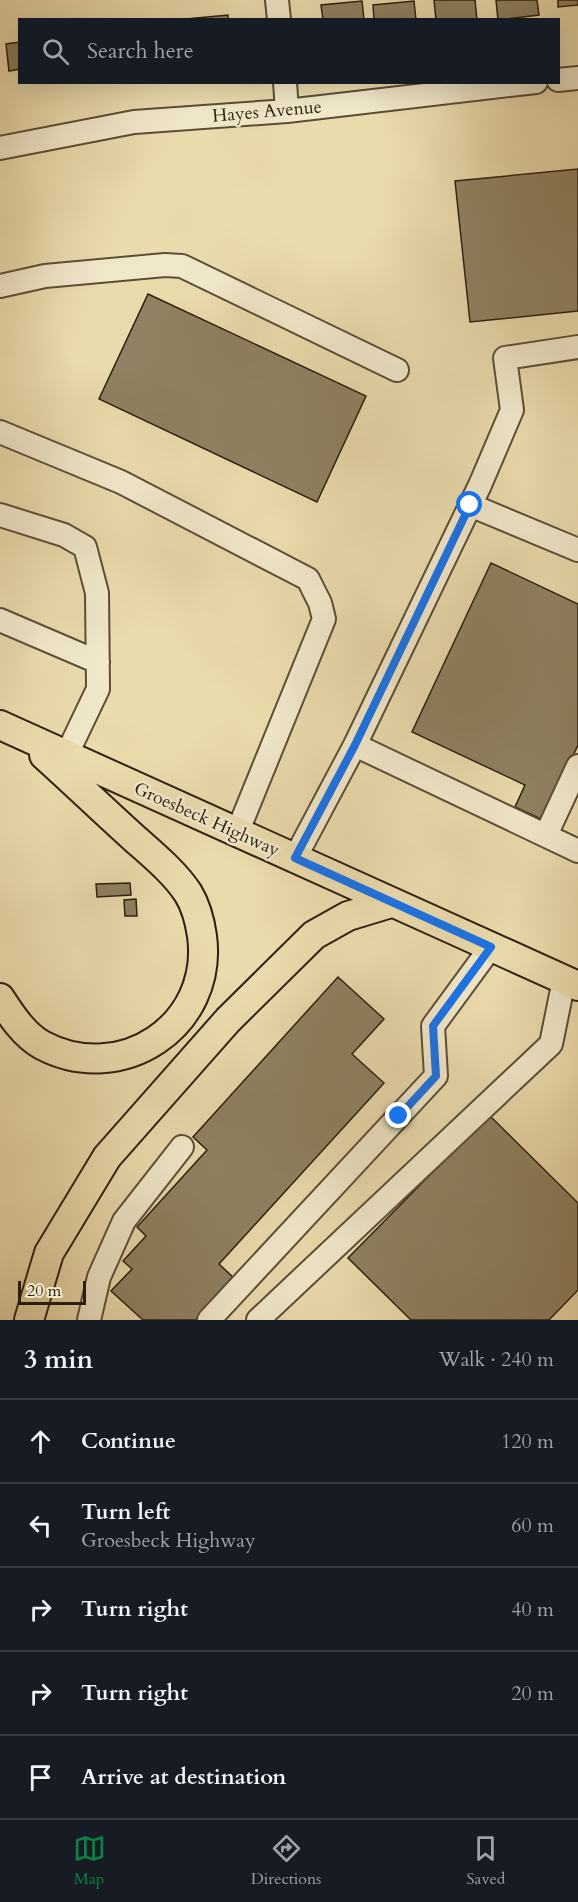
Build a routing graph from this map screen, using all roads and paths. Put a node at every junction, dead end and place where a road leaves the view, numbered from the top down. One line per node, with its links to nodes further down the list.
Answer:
1 (277, 0): 2 (street)
2 (279, 18)
3 (578, 78): 4 (street)
4 (560, 80)
5 (285, 84): 7 (street)
6 (519, 84): 7 (street, Hayes Avenue)
7 (287, 111): 8 (street, Hayes Avenue)
8 (0, 148)
9 (0, 286): 11 (street)
10 (578, 347): 13 (street)
11 (397, 370)
12 (0, 432): 23 (street)
13 (470, 505): 15 (street); 20 (street)
14 (0, 515): 17 (street)
15 (578, 550)
16 (0, 620): 17 (street)
17 (98, 662): 21 (street)
18 (0, 725): 19 (main road, Groesbeck Highway)
19 (28, 739): 21 (main road, Groesbeck Highway); 30 (main road)
20 (355, 745): 24 (street); 26 (street)
21 (66, 756): 23 (main road, Groesbeck Highway)
22 (578, 766): 24 (street)
23 (237, 833): 26 (main road, Groesbeck Highway)
24 (546, 835): 25 (street)
25 (578, 851)
26 (295, 858): 27 (main road, Groesbeck Highway)
27 (391, 903): 28 (main road, Groesbeck Highway); 32 (main road)
28 (491, 947): 29 (main road, Groesbeck Highway); 34 (street)
29 (571, 983): 35 (street)
30 (0, 998)
31 (182, 1147): 33 (street)
32 (29, 1320)
33 (89, 1320)
34 (209, 1320)
35 (258, 1320)

